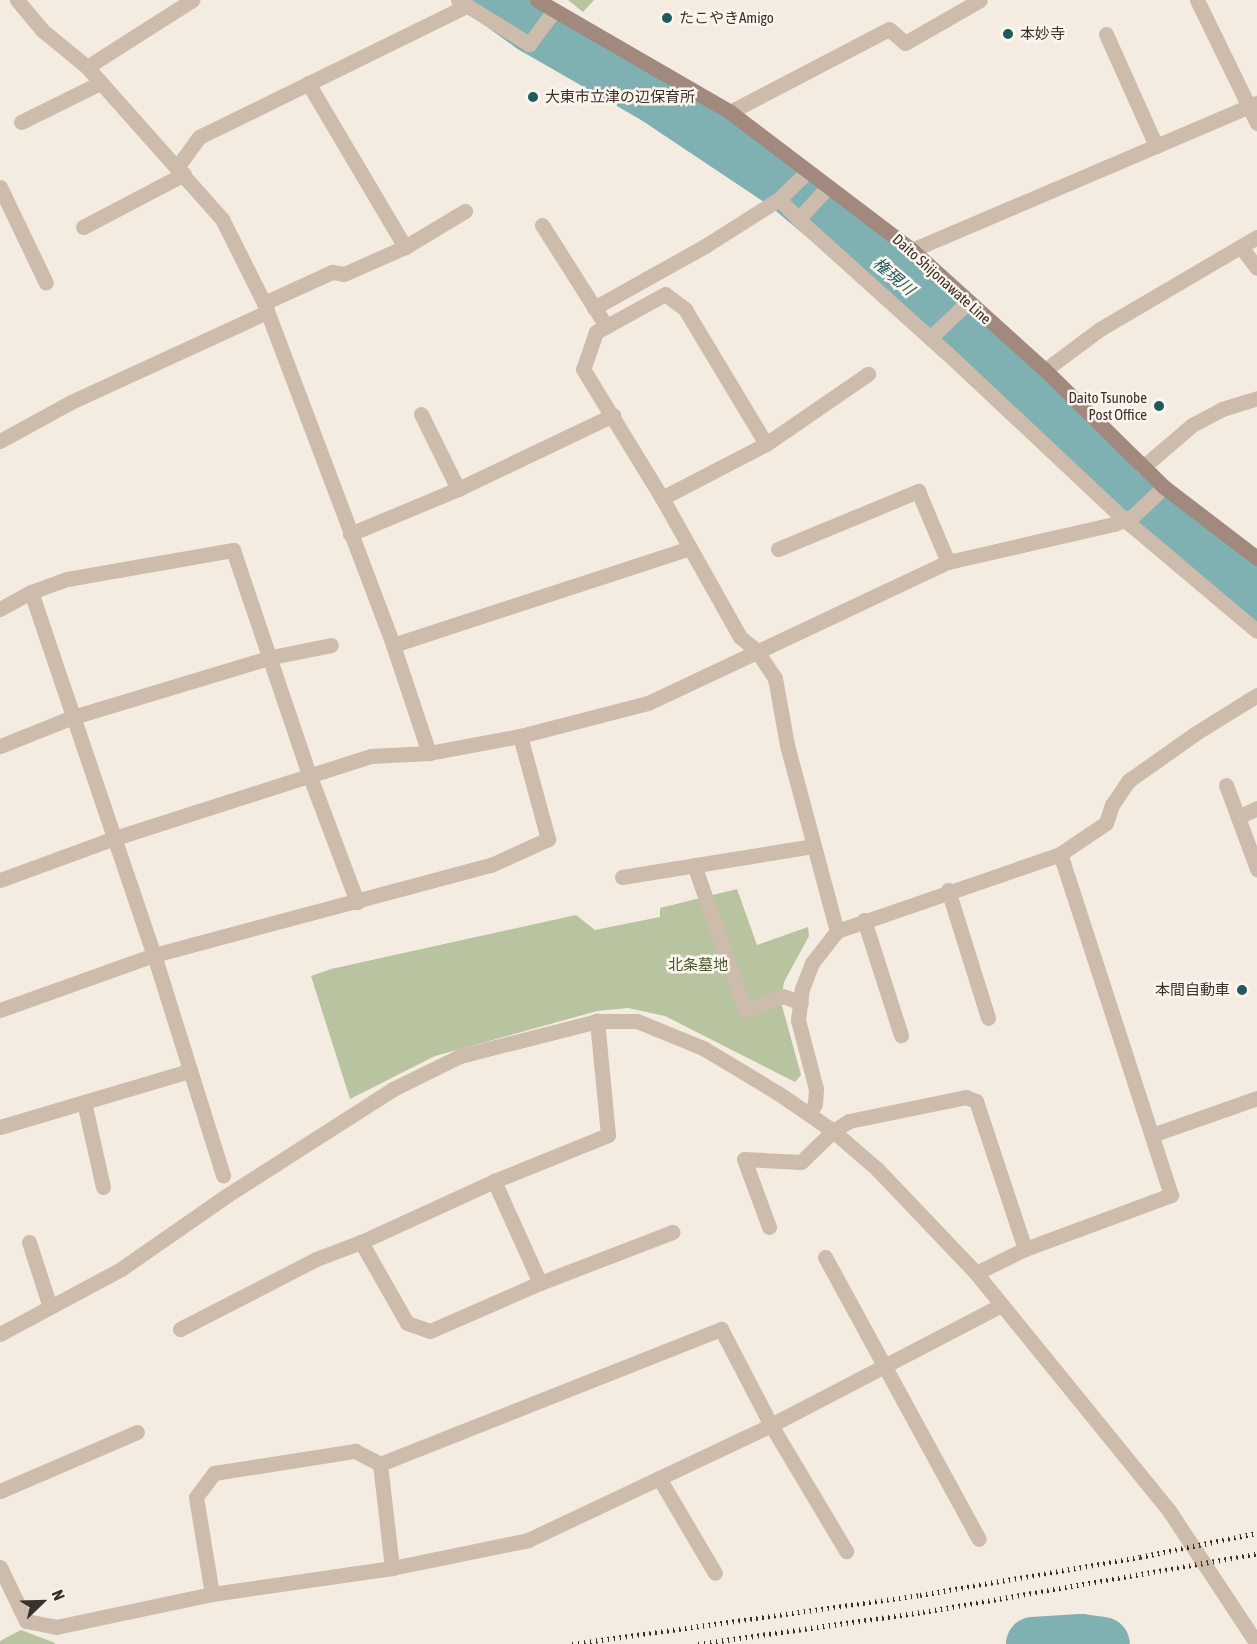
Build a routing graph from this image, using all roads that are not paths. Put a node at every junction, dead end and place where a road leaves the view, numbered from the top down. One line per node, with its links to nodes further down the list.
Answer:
1 (17, 0): 9 (street)
2 (192, 0): 9 (street)
3 (537, 0): 7 (main road, Daito Shijonawate Line)
4 (980, 0): 13 (street)
5 (1197, 0): 12 (street)
6 (462, 3): 7 (street); 11 (street)
7 (553, 12): 13 (main road, Daito Shijonawate Line)
8 (1106, 34): 16 (street)
9 (87, 67): 10 (street)
10 (100, 83): 14 (street); 17 (street)
11 (308, 83): 17 (street); 27 (street)
12 (1252, 105): 15 (street); 16 (street)
13 (730, 112): 18 (main road, Daito Shijonawate Line)
14 (21, 122)
15 (1257, 123)
16 (1155, 146): 29 (street)
17 (181, 170): 25 (street); 33 (street)
18 (807, 172): 20 (main road, Daito Shijonawate Line); 21 (street)
19 (0, 186): 31 (street)
20 (828, 187): 23 (street); 29 (main road, Daito Shijonawate Line)
21 (778, 199): 23 (street); 34 (street)
22 (465, 211): 27 (street)
23 (798, 219): 36 (street)
24 (542, 225): 34 (street)
25 (83, 227)
26 (1257, 237): 28 (street)
27 (405, 247): 33 (street)
28 (1241, 247): 30 (street); 37 (street)
29 (912, 250): 32 (main road, Daito Shijonawate Line)
30 (1257, 268)
31 (46, 284)
32 (968, 302): 36 (street); 37 (main road, Daito Shijonawate Line)
33 (265, 308): 42 (street); 49 (street)
34 (594, 308): 35 (street)
35 (606, 326): 41 (street); 43 (street)
36 (930, 338): 48 (street)
37 (1045, 370): 44 (main road, Daito Shijonawate Line)
38 (868, 374): 43 (street)
39 (1257, 398): 44 (street)
40 (422, 414): 46 (street)
41 (613, 415): 46 (street); 47 (street)
42 (0, 441)
43 (766, 444): 47 (street)
44 (1143, 468): 45 (main road, Daito Shijonawate Line)
45 (1163, 488): 48 (street); 52 (main road, Daito Shijonawate Line)
46 (458, 489): 49 (street)
47 (662, 498): 50 (street)
48 (1129, 518): 53 (street); 56 (street)
49 (351, 534): 58 (street)
50 (690, 548): 58 (street); 59 (street)
51 (778, 549): 53 (street)
52 (1257, 558)
53 (948, 562): 59 (street)
54 (31, 592): 55 (street); 60 (street); 62 (street)
55 (0, 609)
56 (1257, 631)
57 (331, 645): 60 (street)
58 (393, 645): 65 (street)
59 (756, 650): 63 (street); 71 (street)
60 (272, 657): 62 (street); 66 (street)
61 (1257, 694): 72 (street)
62 (73, 717): 64 (street); 70 (street)
63 (520, 736): 65 (street); 78 (street)
64 (0, 746)
65 (429, 753): 66 (street)
66 (309, 774): 70 (street); 78 (street)
67 (1226, 785): 69 (street)
68 (1257, 808): 69 (street)
69 (1238, 817): 74 (street)
70 (115, 838): 76 (street); 81 (street)
71 (813, 846): 73 (street); 80 (street)
72 (1060, 854): 77 (street); 93 (street)
73 (694, 865): 75 (street); 82 (street)
74 (1257, 869)
75 (622, 878)
76 (0, 880)
77 (948, 890): 79 (street); 84 (street)
78 (357, 902): 81 (street)
79 (864, 920): 80 (street); 86 (street)
80 (837, 931): 82 (street)
81 (154, 955): 83 (street); 87 (street)
82 (801, 1003): 90 (street)
83 (0, 1010)
84 (988, 1018)
85 (597, 1021): 90 (street); 95 (street); 106 (street)
86 (901, 1035)
87 (189, 1071): 89 (street); 94 (street)
88 (1257, 1098): 93 (street)
89 (84, 1102): 91 (street); 96 (street)
90 (809, 1114): 92 (street)
91 (0, 1127)
92 (832, 1131): 97 (street); 101 (street); 103 (street)
93 (1152, 1135): 101 (street)
94 (223, 1175)
95 (494, 1181): 100 (street); 104 (street)
96 (103, 1187)
97 (769, 1227)
98 (672, 1232): 104 (street)
99 (29, 1242): 106 (street)
100 (361, 1242): 104 (street); 107 (street)
101 (1025, 1249): 103 (street)
102 (825, 1257): 109 (street)
103 (975, 1273): 105 (street)
104 (540, 1283)
105 (1002, 1305): 109 (street); 121 (street)
106 (50, 1307): 108 (street)
107 (180, 1329)
108 (0, 1334)
109 (882, 1365): 110 (street); 115 (street)
110 (771, 1425): 112 (street); 113 (street); 116 (street)
111 (137, 1432): 114 (street)
112 (380, 1464): 118 (street); 120 (street)
113 (659, 1478): 118 (street); 119 (street)
114 (0, 1491)
115 (979, 1539)
116 (846, 1551)
117 (0, 1567): 120 (street)
118 (392, 1568): 120 (street)
119 (715, 1573)
120 (213, 1594)
121 (1257, 1644)

